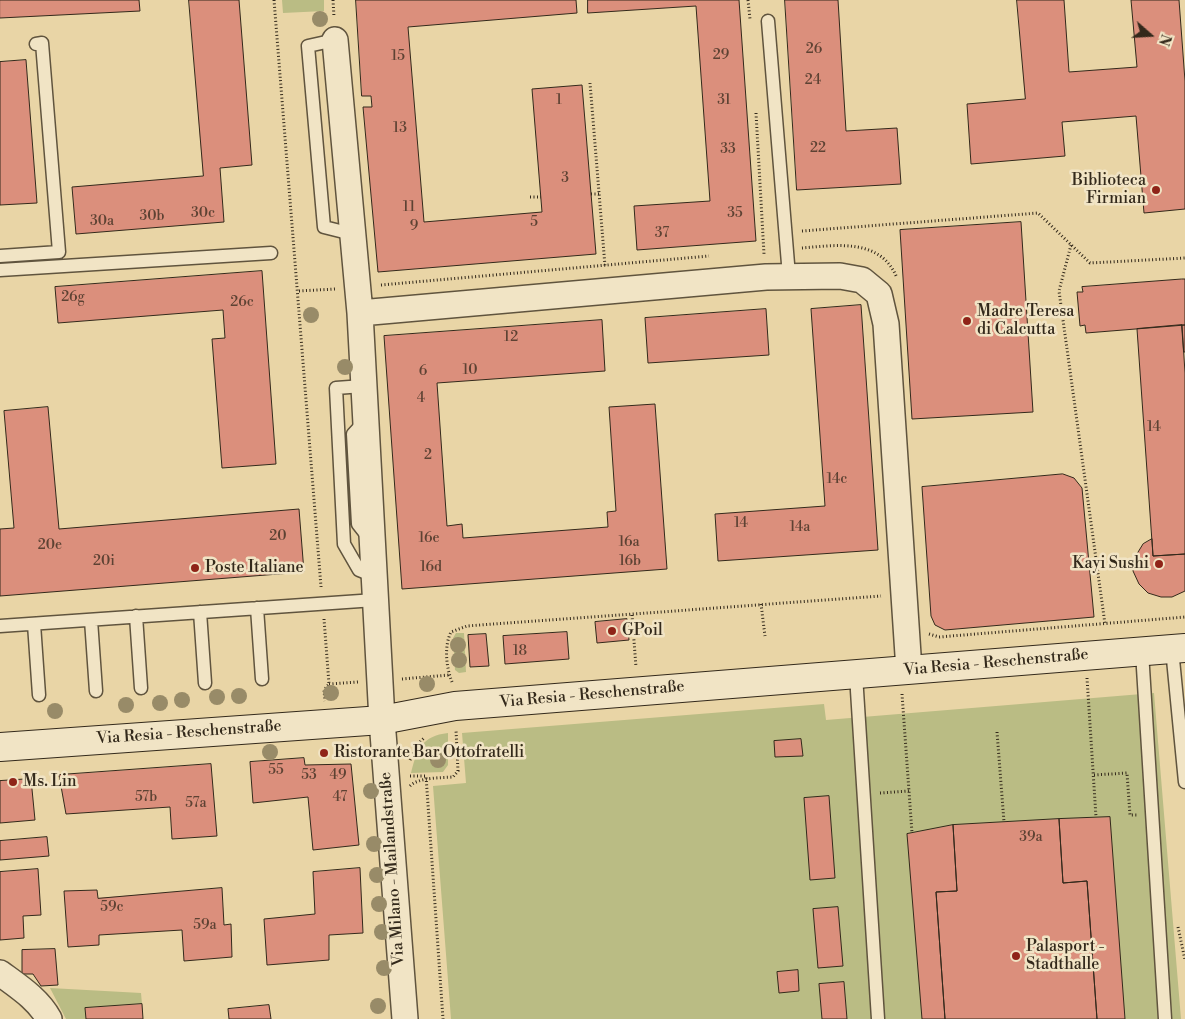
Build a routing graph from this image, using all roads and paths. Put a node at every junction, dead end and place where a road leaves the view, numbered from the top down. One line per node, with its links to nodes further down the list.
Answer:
1 (274, 0): 27 (path)
2 (748, 0): 4 (path)
3 (768, 22): 13 (lane)
4 (750, 26)
5 (335, 40): 26 (street, Via Milano - Mailandstraße)
6 (36, 44): 19 (lane)
7 (590, 83): 10 (path)
8 (756, 109): 16 (path)
9 (591, 194): 10 (path)
10 (599, 194): 22 (path)
11 (541, 196): 12 (path)
12 (530, 197)
13 (786, 232): 14 (path); 15 (lane)
14 (1071, 245): 21 (path); 42 (path)
15 (787, 250): 16 (path); 24 (lane); 25 (path)
16 (764, 252): 18 (path); 24 (path)
17 (271, 253): 23 (lane)
18 (754, 253)
19 (0, 256)
20 (714, 256): 22 (path)
21 (1185, 258)
22 (605, 264): 26 (path); 28 (path)
23 (0, 270)
24 (777, 276): 28 (street); 32 (street)
25 (898, 281)
26 (357, 287): 27 (path); 29 (street, Via Milano - Mailandstraße)
27 (299, 291): 33 (path)
28 (606, 291): 29 (street)
29 (360, 313): 30 (street, Via Milano - Mailandstraße)
30 (363, 386): 31 (street, Via Milano - Mailandstraße); 31 (lane)
31 (375, 588): 33 (lane); 59 (street, Via Milano - Mailandstraße)
32 (905, 594): 34 (path); 50 (street)
33 (323, 604): 35 (lane); 55 (path)
34 (761, 604): 37 (path); 46 (path)
35 (257, 608): 36 (lane); 53 (lane)
36 (200, 612): 38 (lane); 54 (lane)
37 (632, 615): 44 (path); 51 (path)
38 (136, 616): 40 (lane); 56 (lane)
39 (1185, 618): 42 (path)
40 (91, 620): 41 (lane); 57 (lane)
41 (34, 624): 43 (lane); 58 (lane)
42 (1105, 624): 45 (path)
43 (0, 626)
44 (467, 626)
45 (927, 629)
46 (765, 636)
47 (1178, 649): 48 (main road, Via Resia - Reschenstraße); 64 (lane)
48 (1142, 652): 49 (main road, Via Resia - Reschenstraße); 74 (lane)
49 (1086, 655): 50 (main road, Via Resia - Reschenstraße); 63 (path)
50 (905, 670): 52 (main road, Via Resia - Reschenstraße); 68 (path)
51 (636, 671)
52 (856, 675): 59 (main road, Via Resia - Reschenstraße); 73 (lane)
53 (262, 679)
54 (205, 683)
55 (329, 684)
56 (141, 688)
57 (96, 691)
58 (39, 695)
59 (382, 720): 62 (main road, Via Resia - Reschenstraße); 71 (street, Via Milano - Mailandstraße)
60 (997, 732): 67 (path)
61 (427, 735): 72 (path)
62 (0, 747)
63 (1094, 775): 65 (path); 66 (path)
64 (1185, 782)
65 (1138, 806)
66 (1096, 817)
67 (1004, 822)
68 (912, 833)
69 (0, 974): 70 (street)
70 (49, 1019)
71 (405, 1019)
72 (443, 1019)
73 (878, 1019)
74 (1165, 1019)

